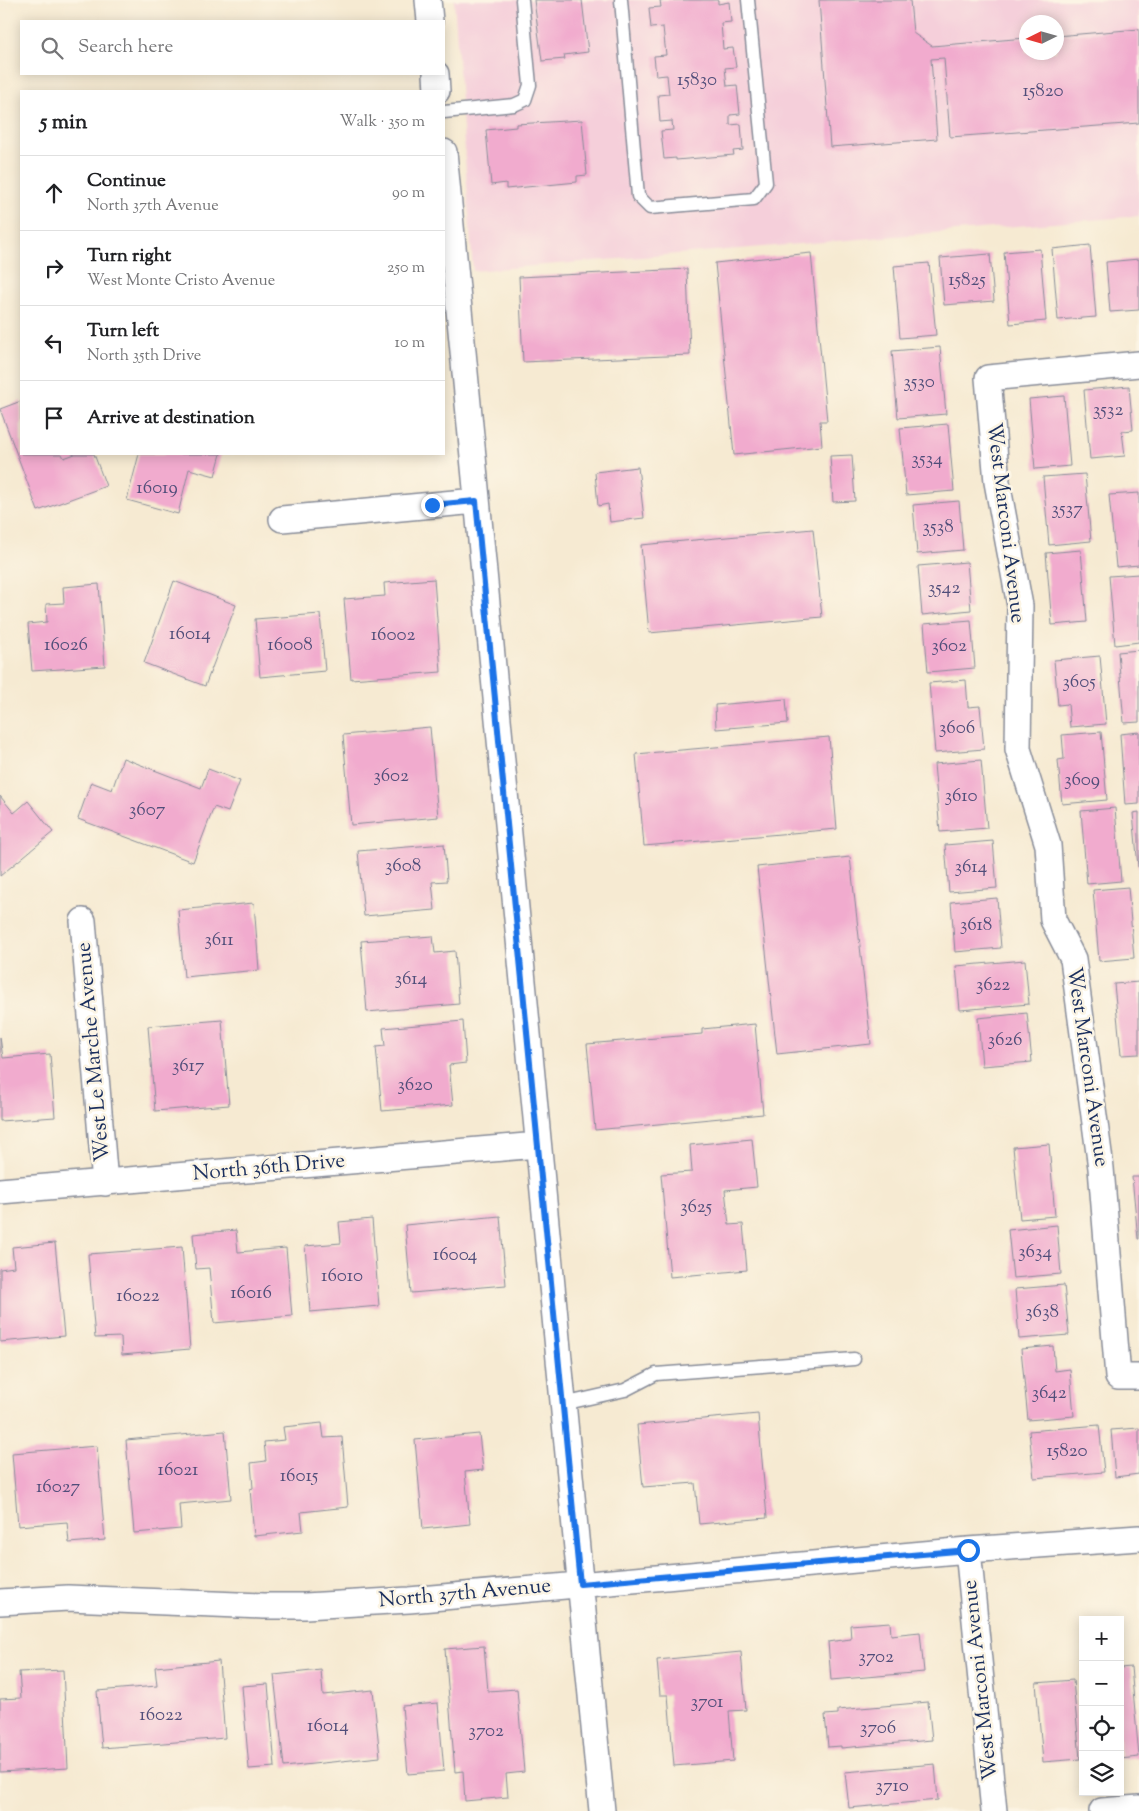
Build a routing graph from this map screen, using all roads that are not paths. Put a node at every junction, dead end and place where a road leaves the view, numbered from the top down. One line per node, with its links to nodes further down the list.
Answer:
1 (428, 0): 5 (street)
2 (522, 0): 8 (lane)
3 (621, 0): 4 (lane)
4 (748, 0)
5 (430, 20)
6 (436, 75): 7 (street)
7 (438, 90)
8 (445, 112)
9 (445, 163): 11 (street)
10 (1139, 364): 18 (street, West Marconi Avenue)
11 (476, 501): 12 (street); 14 (street)
12 (282, 519)
13 (83, 922): 15 (street, West Le Marche Avenue)
14 (538, 1145): 15 (street, North 36th Drive); 19 (street)
15 (105, 1183): 16 (street, North 36th Drive)
16 (0, 1190)
17 (854, 1359): 19 (lane)
18 (1128, 1377)
19 (563, 1404): 22 (street)
20 (1139, 1538): 21 (street, North 37th Avenue)
21 (968, 1550): 22 (street, North 37th Avenue); 26 (street, West Marconi Avenue)
22 (580, 1584): 23 (street, North 37th Avenue); 25 (street)
23 (0, 1602)
24 (1139, 1808): 27 (street)
25 (602, 1811)
26 (994, 1811)
27 (1102, 1811)

